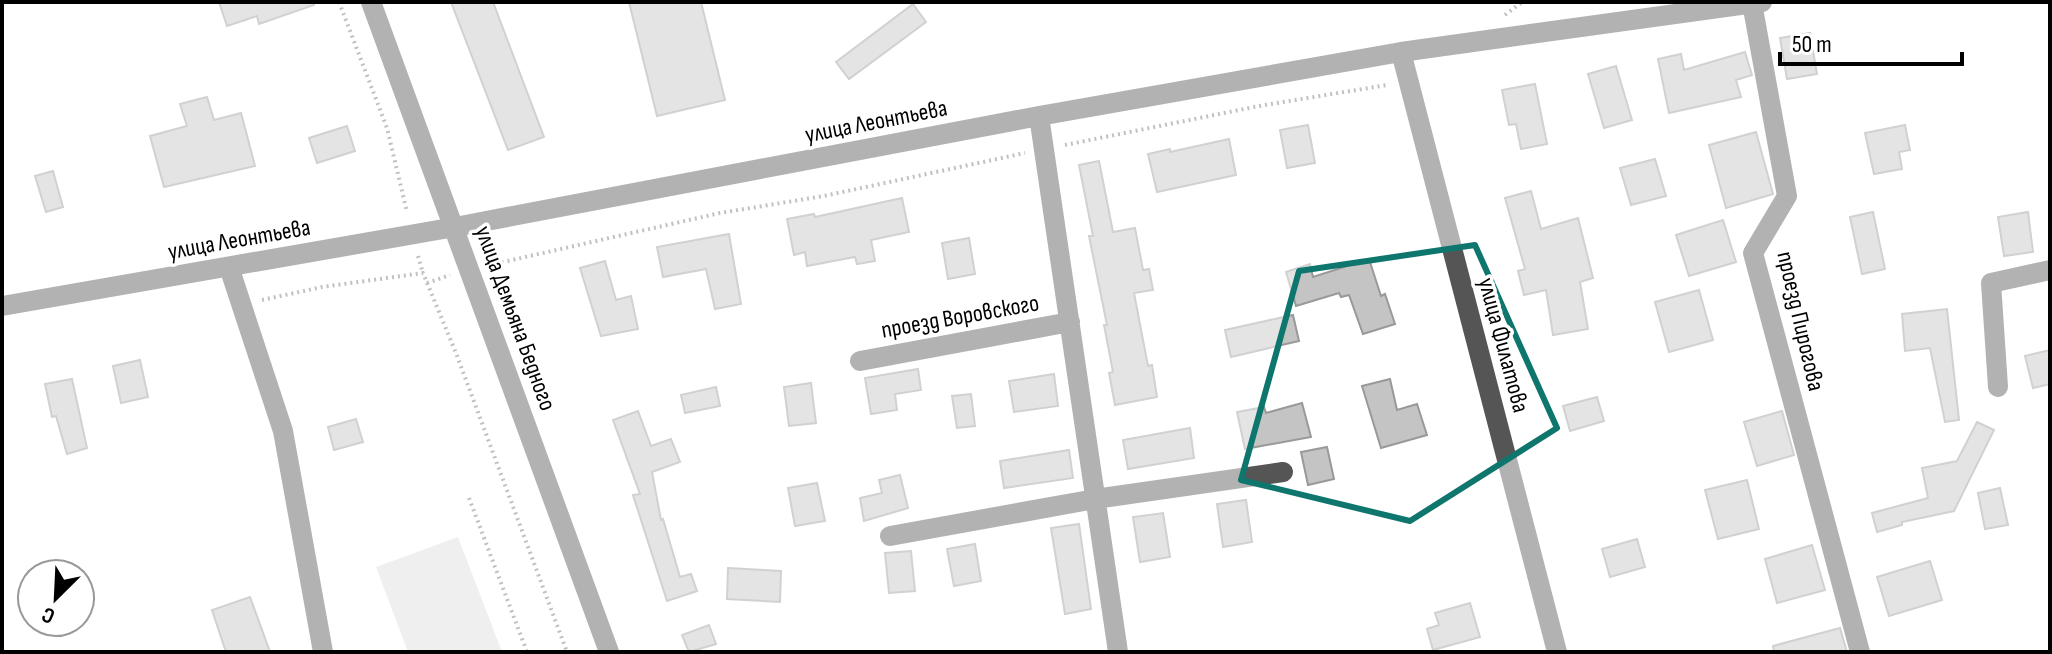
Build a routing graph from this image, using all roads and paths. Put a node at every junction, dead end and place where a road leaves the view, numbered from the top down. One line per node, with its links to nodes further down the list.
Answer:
1 (339, 2): 9 (path)
2 (371, 2): 8 (street, улица Демьяна Бедного)
3 (1757, 3): 4 (street, улица Леонтьева); 30 (street, проезд Пирогова)
4 (1401, 52): 5 (street, улица Филатова); 6 (street, улица Леонтьева)
5 (1409, 81): 7 (path); 29 (street, улица Филатова)
6 (1039, 116): 7 (street, проезд Воровского); 8 (street, улица Леонтьева)
7 (1043, 149): 11 (path); 17 (street, проезд Воровского)
8 (455, 227): 9 (street, улица Леонтьева); 11 (street, улица Демьяна Бедного)
9 (412, 235): 10 (street, улица Леонтьева); 13 (path)
10 (229, 267): 15 (street); 16 (street, улица Леонтьева)
11 (470, 269): 14 (path); 27 (street, улица Демьяна Бедного)
12 (2050, 270): 19 (street)
13 (423, 273): 14 (path); 15 (path)
14 (427, 283): 26 (path)
15 (240, 305): 24 (street)
16 (2, 306)
17 (1070, 322): 18 (street, проезд Воровского); 22 (street, проезд Воровского)
18 (860, 361)
19 (1998, 387)
20 (1283, 472): 22 (street)
21 (469, 498): 25 (path)
22 (1095, 499): 23 (street); 28 (street, проезд Воровского)
23 (890, 536)
24 (323, 652)
25 (527, 652)
26 (567, 652)
27 (609, 652)
28 (1118, 652)
29 (1557, 652)
30 (1860, 652)

